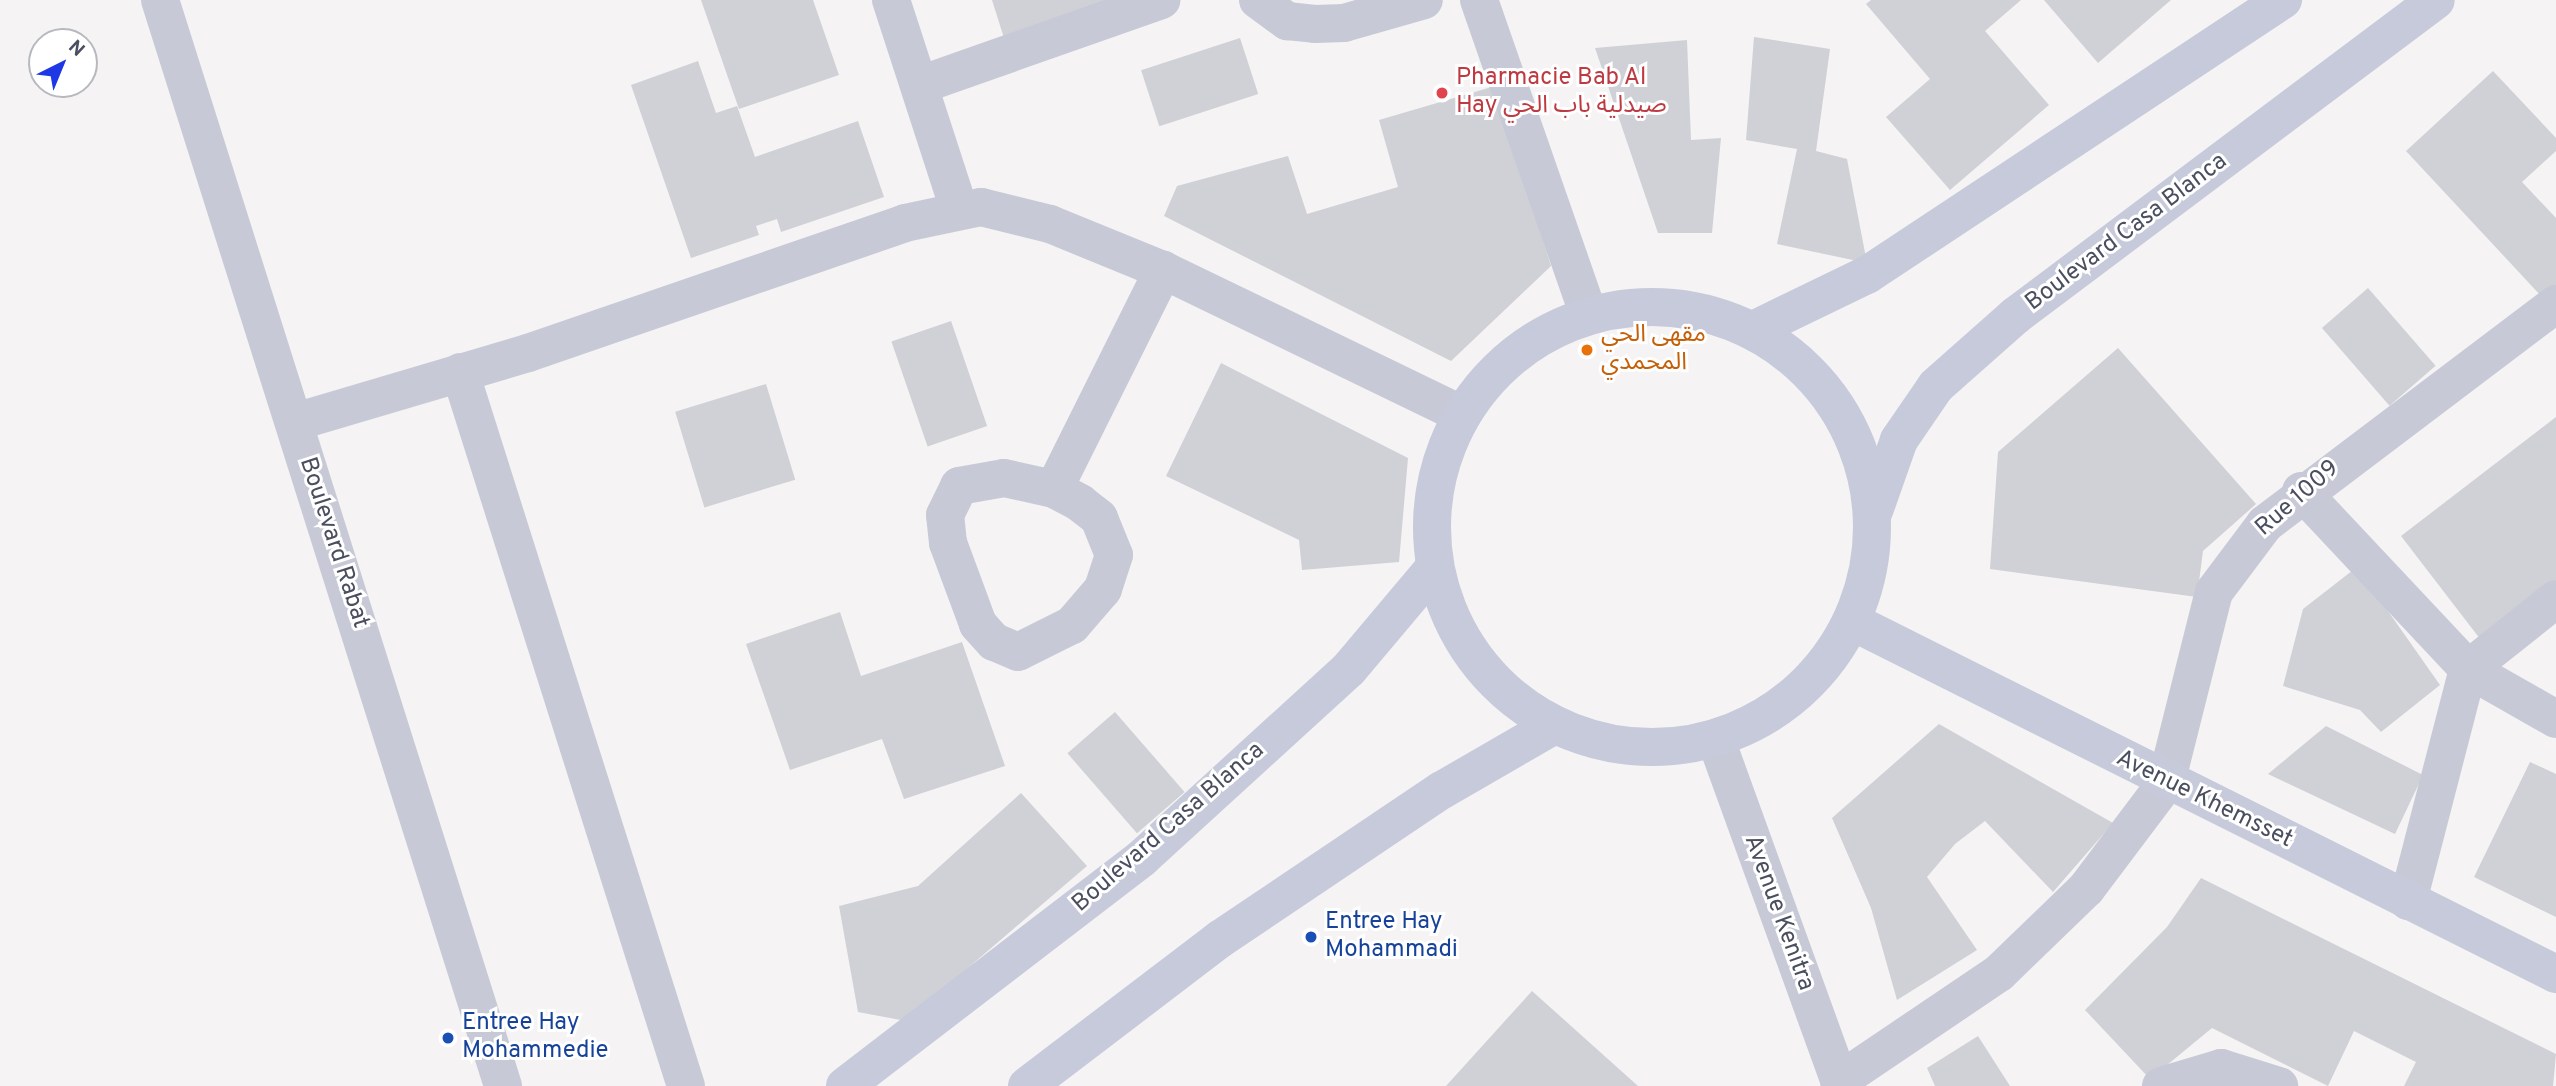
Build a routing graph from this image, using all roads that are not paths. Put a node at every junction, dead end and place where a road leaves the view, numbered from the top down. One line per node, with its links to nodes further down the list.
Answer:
1 (160, 0): 17 (street, Boulevard Rabat)
2 (891, 0): 9 (street)
3 (1162, 0): 9 (street)
4 (1258, 0): 5 (street)
5 (1424, 0)
6 (1479, 0): 13 (street)
7 (2283, 0): 14 (main road)
8 (2436, 0): 20 (main road, Boulevard Casa Blanca)
9 (920, 85): 10 (street)
10 (959, 209): 11 (street); 15 (street)
11 (1163, 270): 16 (street); 18 (street)
12 (2556, 304): 19 (street, Rue 1009)
13 (1587, 311): 14 (main road); 16 (main road)
14 (1753, 330): 20 (main road)
15 (460, 372): 17 (street); 33 (street)
16 (1461, 414): 21 (main road)
17 (295, 422): 32 (street, Boulevard Rabat)
18 (1054, 489): 18 (street)
19 (2301, 491): 24 (street); 28 (street, Rue 1009)
20 (1874, 511): 23 (main road)
21 (1434, 568): 26 (main road); 34 (main road, Boulevard Casa Blanca)
22 (2556, 599): 24 (street)
23 (1853, 622): 27 (main road); 28 (main road, Avenue Khemsset)
24 (2468, 669): 25 (street); 29 (street)
25 (2556, 719)
26 (1553, 726): 27 (main road); 35 (main road)
27 (1716, 740): 31 (street, Avenue Kenitra)
28 (2166, 783): 29 (main road, Avenue Khemsset); 31 (street)
29 (2409, 901): 30 (main road, Avenue Khemsset)
30 (2556, 974)
31 (1840, 1083)
32 (503, 1086)
33 (685, 1086)
34 (845, 1086)
35 (1027, 1086)
36 (2161, 1086): 37 (street)
37 (2279, 1086)

